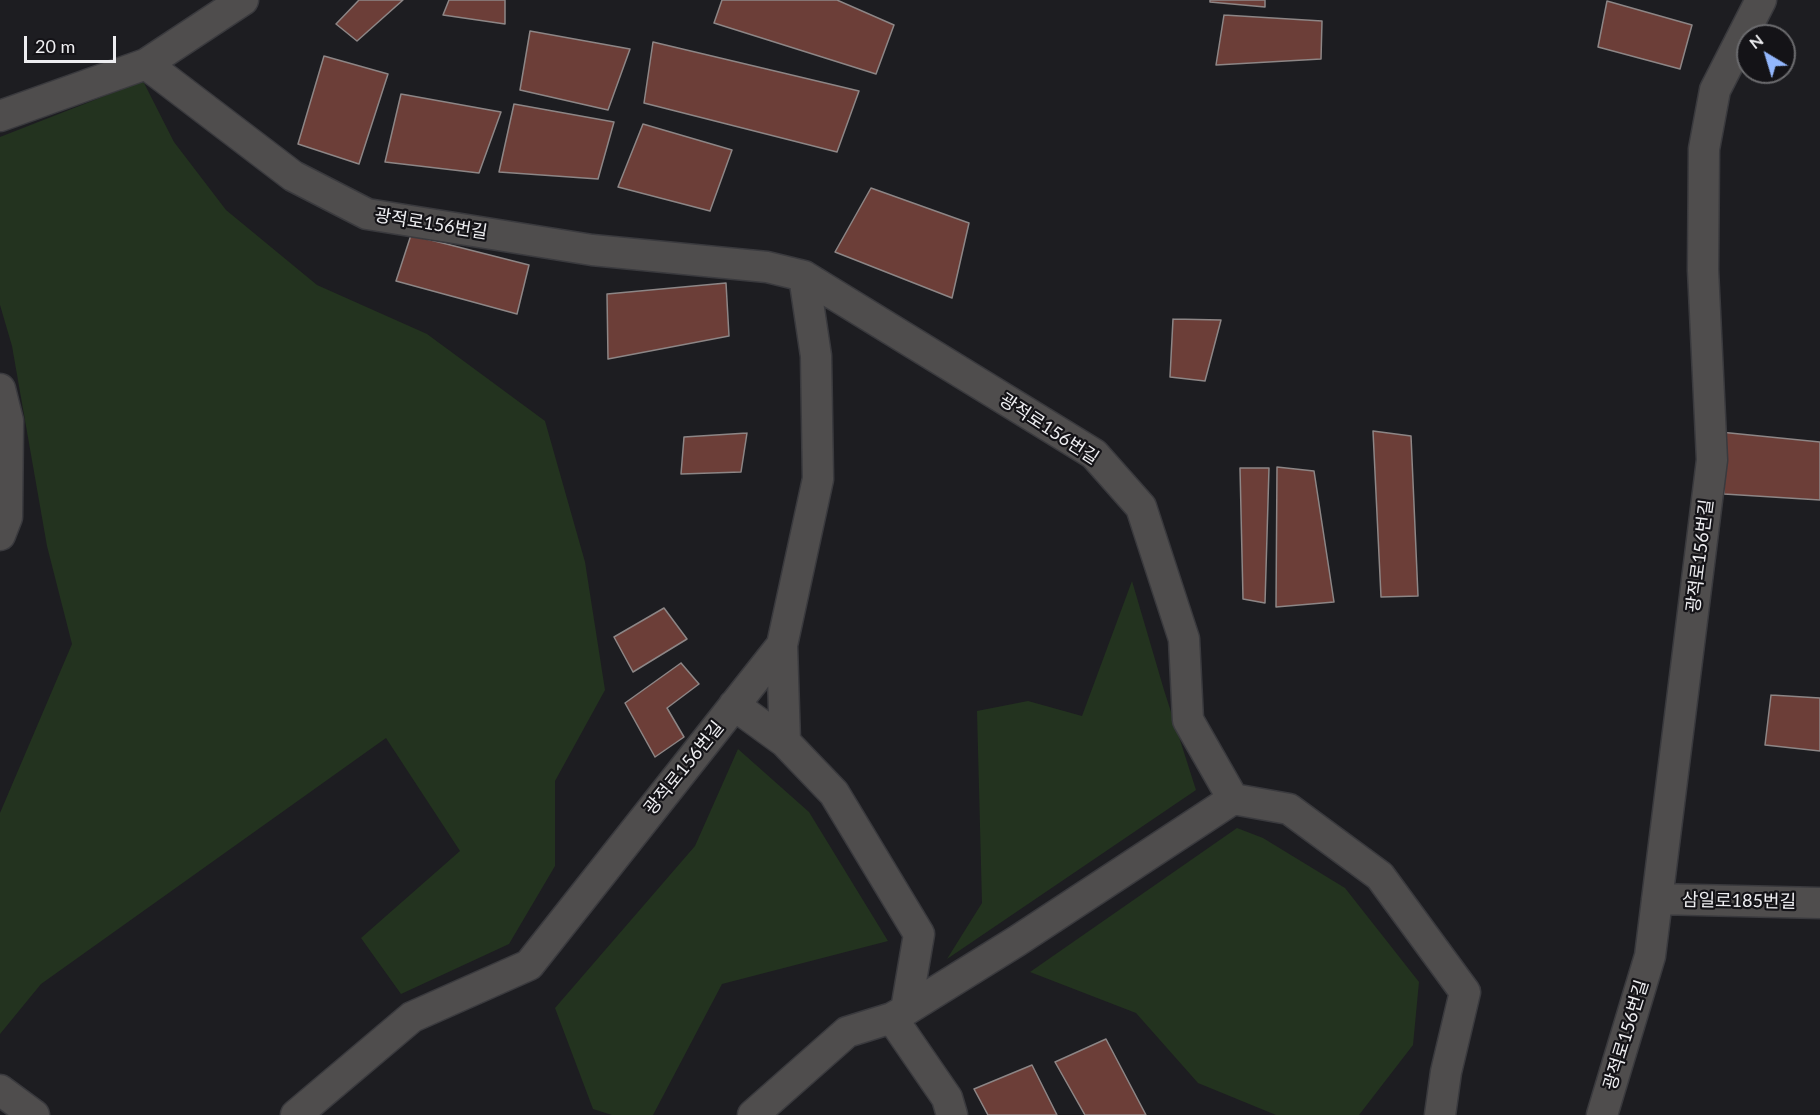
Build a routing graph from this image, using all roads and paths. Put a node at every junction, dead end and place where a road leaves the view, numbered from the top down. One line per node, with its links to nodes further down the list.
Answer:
1 (243, 0): 3 (street)
2 (1761, 0): 12 (street, 광적로156번길)
3 (146, 64): 4 (street); 5 (street, 광적로156번길)
4 (0, 116)
5 (804, 276): 8 (street, 광적로156번길); 11 (street, 광적로156번길)
6 (0, 389): 7 (street)
7 (0, 535)
8 (782, 645): 9 (street, 광적로156번길); 10 (street)
9 (734, 705): 10 (street); 17 (street, 광적로156번길)
10 (785, 742): 14 (street)
11 (1233, 799): 14 (street); 20 (street)
12 (1657, 899): 13 (street, 삼일로185번길); 21 (street, 광적로156번길)
13 (1820, 903)
14 (899, 1014): 18 (street); 19 (street)
15 (0, 1090): 16 (street)
16 (34, 1115)
17 (296, 1115)
18 (753, 1115)
19 (952, 1115)
20 (1440, 1115)
21 (1602, 1115)

